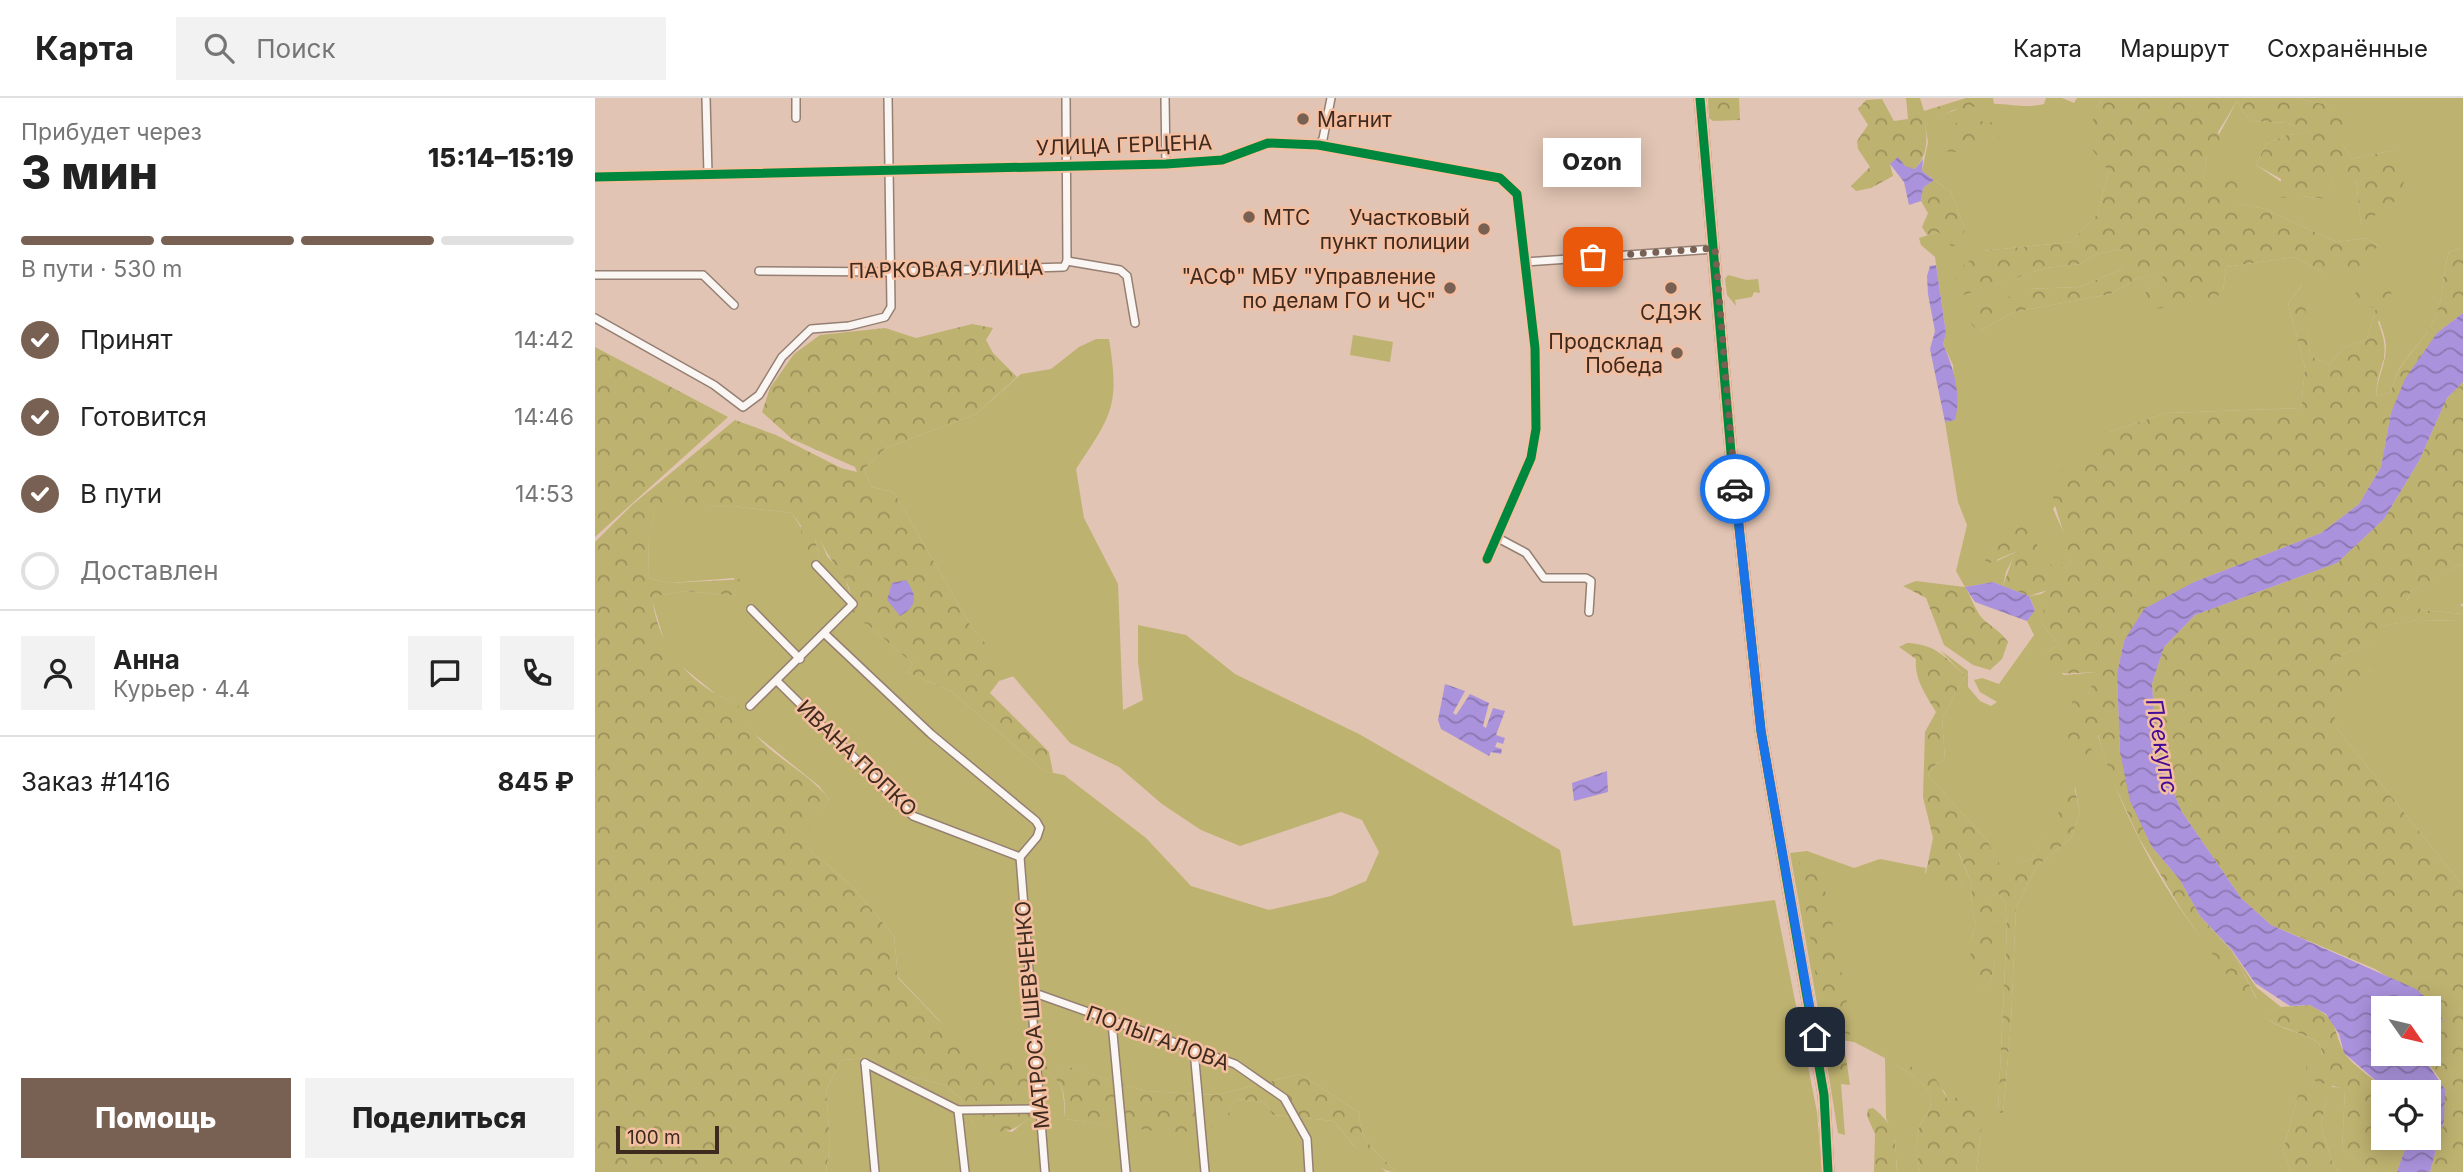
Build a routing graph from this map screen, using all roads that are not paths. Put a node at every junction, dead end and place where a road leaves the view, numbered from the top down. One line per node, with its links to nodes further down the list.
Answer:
1 (706, 98): 13 (street)
2 (796, 98): 8 (street)
3 (888, 98): 12 (street)
4 (1066, 98): 11 (street)
5 (1165, 98): 10 (street)
6 (1331, 98): 9 (street)
7 (1700, 98): 15 (street)
8 (796, 118)
9 (1318, 145): 10 (street, УЛИЦА ГЕРЦЕНА); 17 (street, УЛИЦА ГЕРЦЕНА)
10 (1166, 164): 11 (street, УЛИЦА ГЕРЦЕНА)
11 (1066, 165): 12 (street, УЛИЦА ГЕРЦЕНА); 16 (street)
12 (888, 170): 13 (street, УЛИЦА ГЕРЦЕНА); 19 (street)
13 (708, 174): 14 (street, УЛИЦА ГЕРЦЕНА)
14 (595, 177)
15 (1715, 248): 17 (street); 45 (street)
16 (1067, 261): 19 (street, ПАРКОВАЯ УЛИЦА); 23 (street, ПАРКОВАЯ УЛИЦА)
17 (1525, 262): 24 (street, УЛИЦА ГЕРЦЕНА)
18 (759, 271): 19 (street, ПАРКОВАЯ УЛИЦА)
19 (890, 272): 22 (street)
20 (595, 275): 21 (street)
21 (734, 305)
22 (595, 318)
23 (1135, 323)
24 (1496, 537): 25 (street, УЛИЦА ГЕРЦЕНА); 28 (street)
25 (1487, 559)
26 (816, 565): 29 (street)
27 (751, 609): 30 (street)
28 (1589, 612)
29 (825, 634): 30 (street); 33 (street)
30 (800, 659): 31 (street)
31 (777, 681): 32 (street); 33 (street, ИВАНА ПОПКО)
32 (750, 706)
33 (1020, 857): 34 (street, МАТРОСА ШЕВЧЕНКО)
34 (1029, 991): 35 (street, ПОЛЫГАЛОВА); 37 (street, МАТРОСА ШЕВЧЕНКО)
35 (1112, 1023): 36 (street, ПОЛЫГАЛОВА); 42 (street)
36 (1194, 1050): 43 (street); 44 (street, ПОЛЫГАЛОВА)
37 (1040, 1109): 38 (street); 41 (street, МАТРОСА ШЕВЧЕНКО)
38 (958, 1110): 39 (street); 40 (street)
39 (875, 1172)
40 (965, 1172)
41 (1045, 1172)
42 (1126, 1172)
43 (1205, 1172)
44 (1309, 1172)
45 (1828, 1172)

